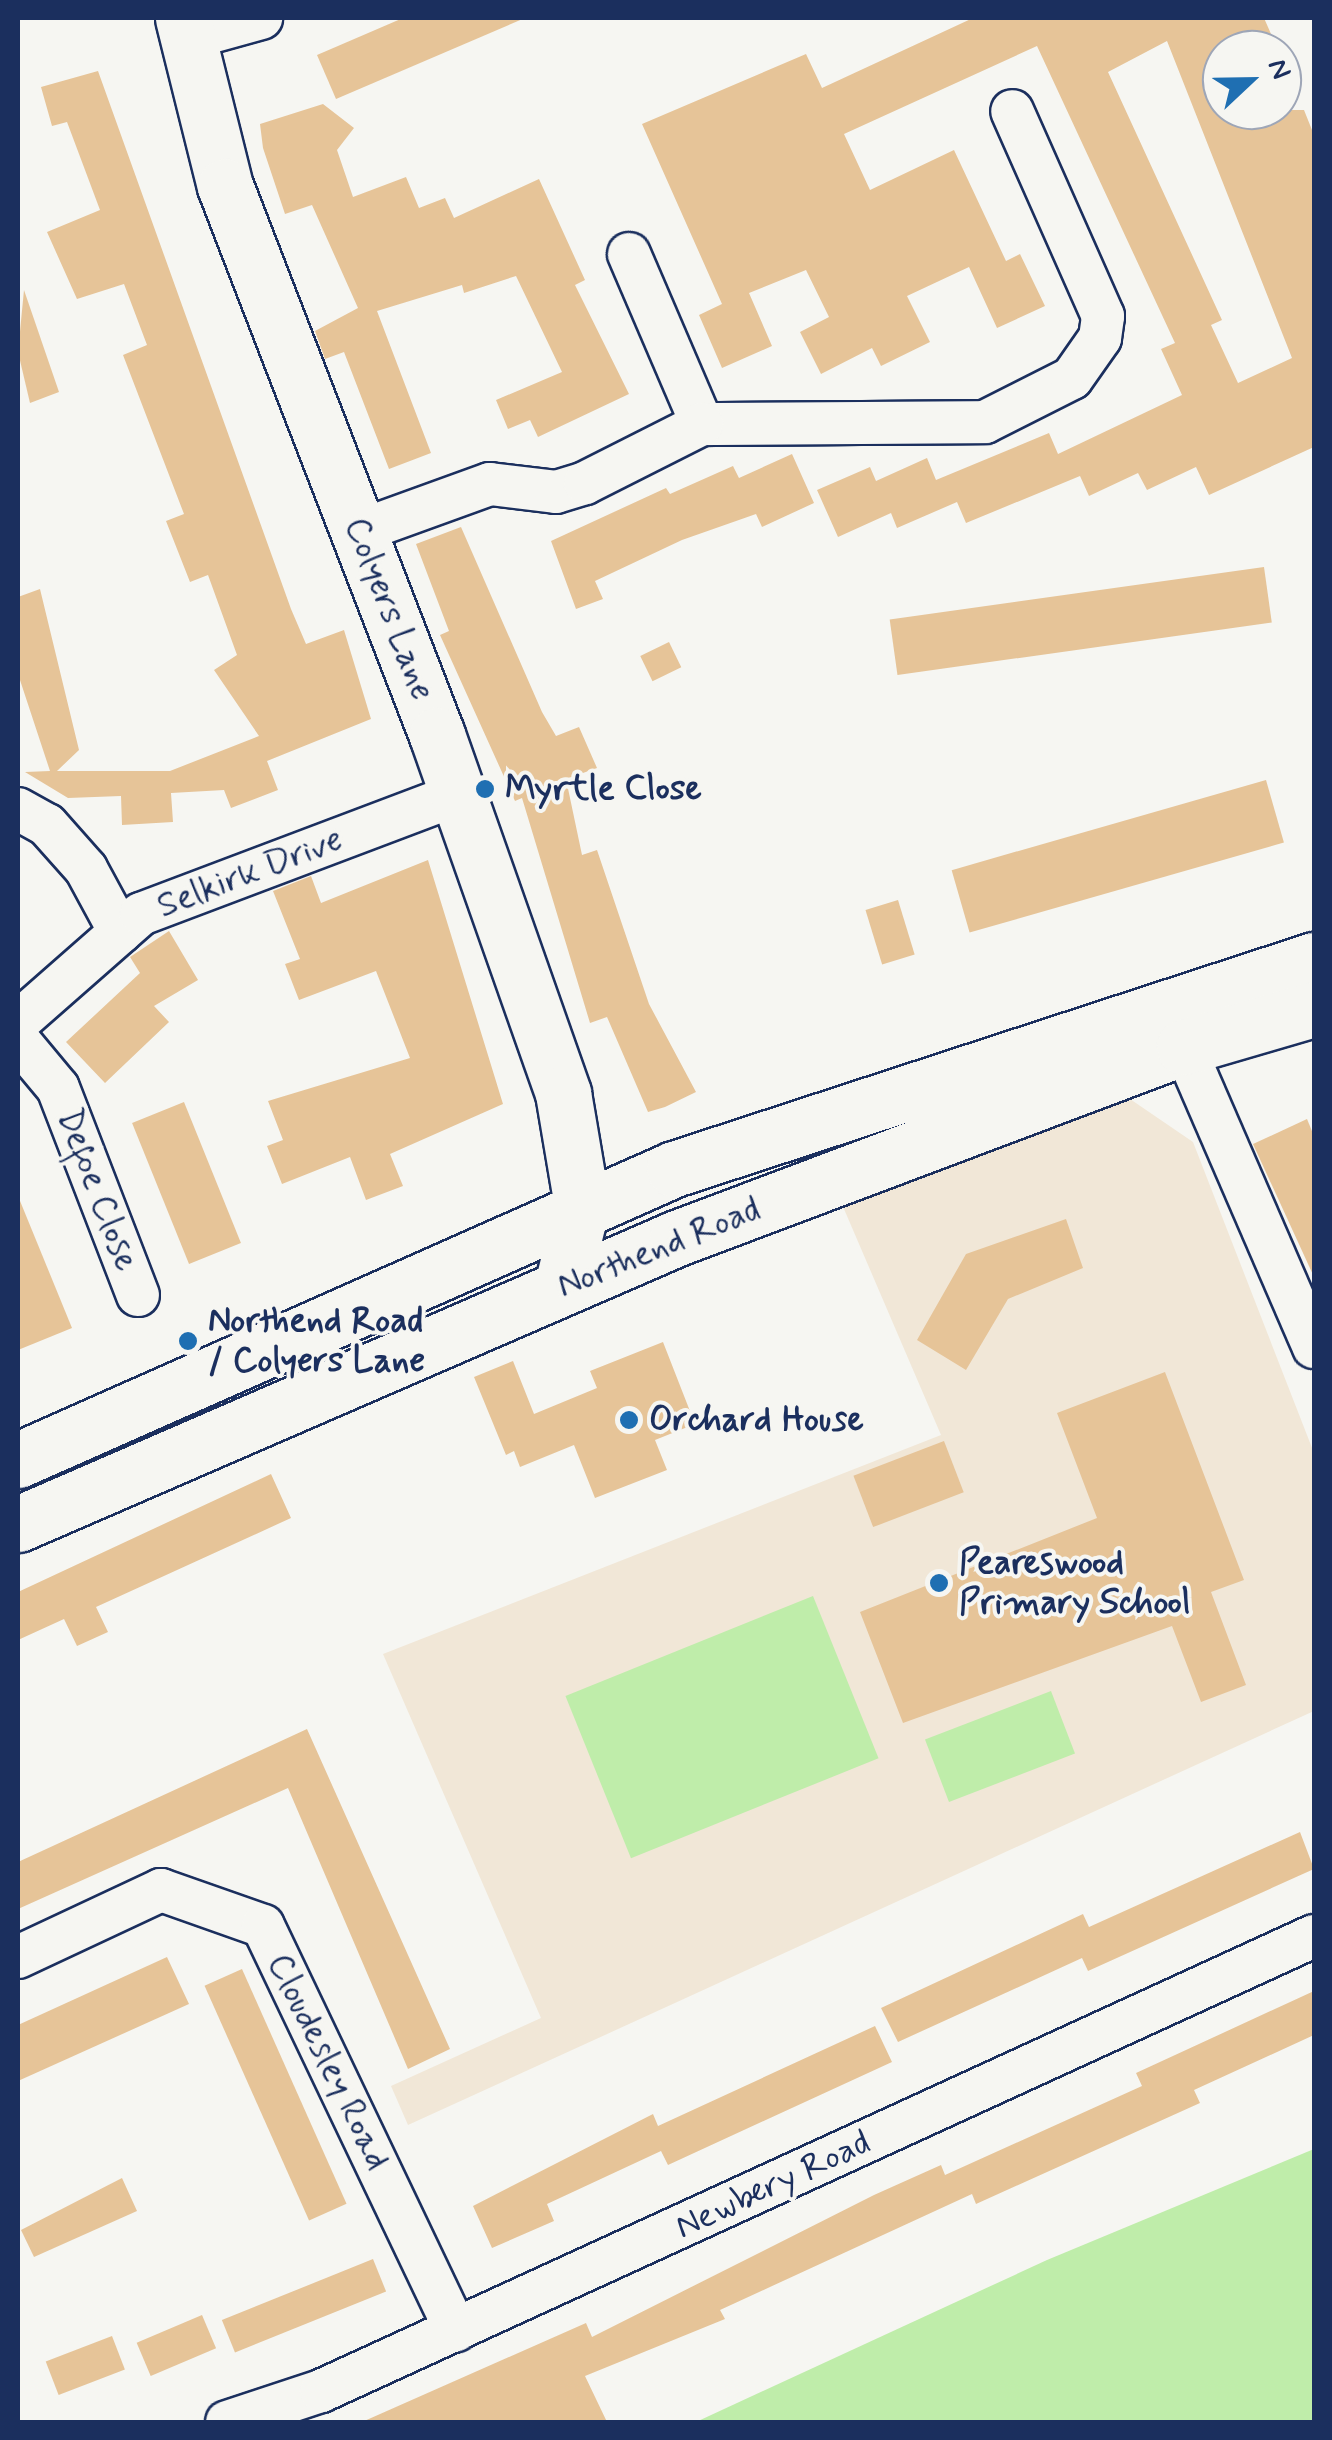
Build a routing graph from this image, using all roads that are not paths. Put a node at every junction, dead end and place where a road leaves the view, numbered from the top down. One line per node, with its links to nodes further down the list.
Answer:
1 (261, 18): 2 (street)
2 (186, 28): 6 (main road, Colyers Lane)
3 (1012, 111): 5 (street)
4 (629, 254): 5 (street)
5 (702, 424): 6 (street)
6 (360, 531): 7 (main road, Colyers Lane)
7 (456, 795): 9 (street, Selkirk Drive); 15 (main road, Colyers Lane)
8 (18, 810): 9 (street)
9 (120, 932): 12 (street, Selkirk Drive)
10 (1314, 960): 15 (main road, Northend Road)
11 (1314, 1009): 14 (main road, Northend Road)
12 (18, 1022)
13 (18, 1040): 17 (street, Defoe Close)
14 (1184, 1047): 16 (main road, Northend Road); 18 (street)
15 (582, 1204): 16 (main road); 19 (main road, Northend Road)
16 (562, 1286): 20 (main road, Northend Road)
17 (138, 1294)
18 (1314, 1347)
19 (18, 1460)
20 (18, 1524)
21 (1314, 1936): 23 (street, Newbery Road)
22 (18, 1957): 23 (street, Cloudesley Road)
23 (456, 2330): 24 (street, Newbery Road)
24 (227, 2422)

